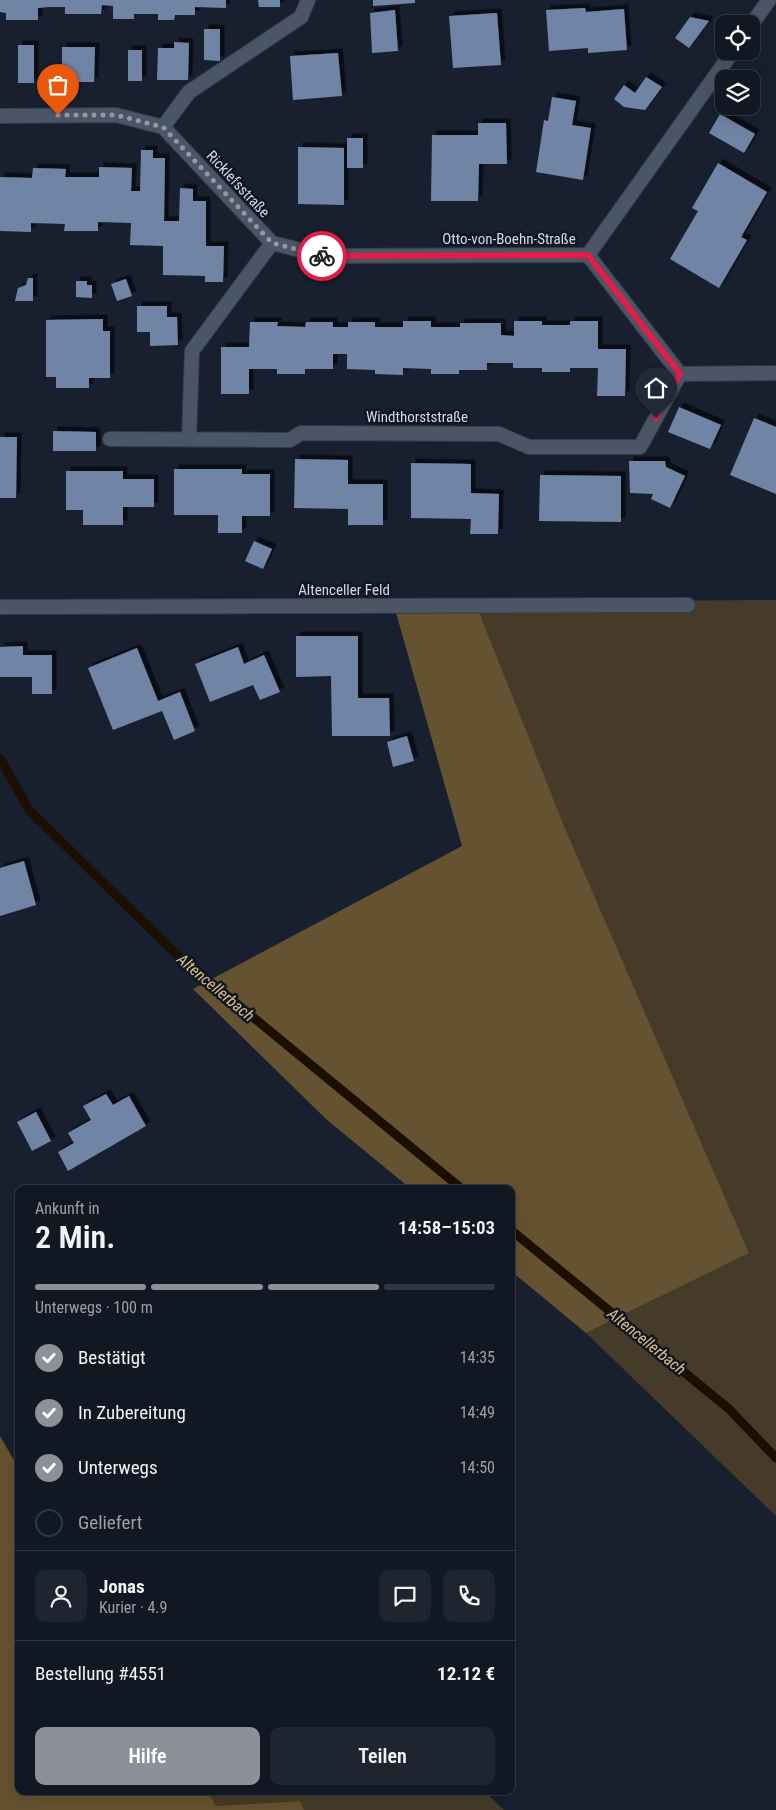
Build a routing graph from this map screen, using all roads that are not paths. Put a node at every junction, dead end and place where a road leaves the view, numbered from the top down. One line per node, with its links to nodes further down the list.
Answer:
1 (308, 0): 6 (street)
2 (769, 0): 3 (street)
3 (758, 15)
4 (726, 60): 8 (street, Otto-von-Boehn-Straße)
5 (0, 116): 6 (street)
6 (163, 127): 7 (street, Ricklefsstraße)
7 (272, 243): 8 (street, Otto-von-Boehn-Straße); 12 (street)
8 (588, 255): 10 (street)
9 (776, 373): 10 (street)
10 (680, 374): 12 (street, Windthorststraße)
11 (110, 439): 12 (street, Windthorststraße)
12 (189, 439)
13 (688, 605): 14 (street, Altenceller Feld)
14 (0, 607)

